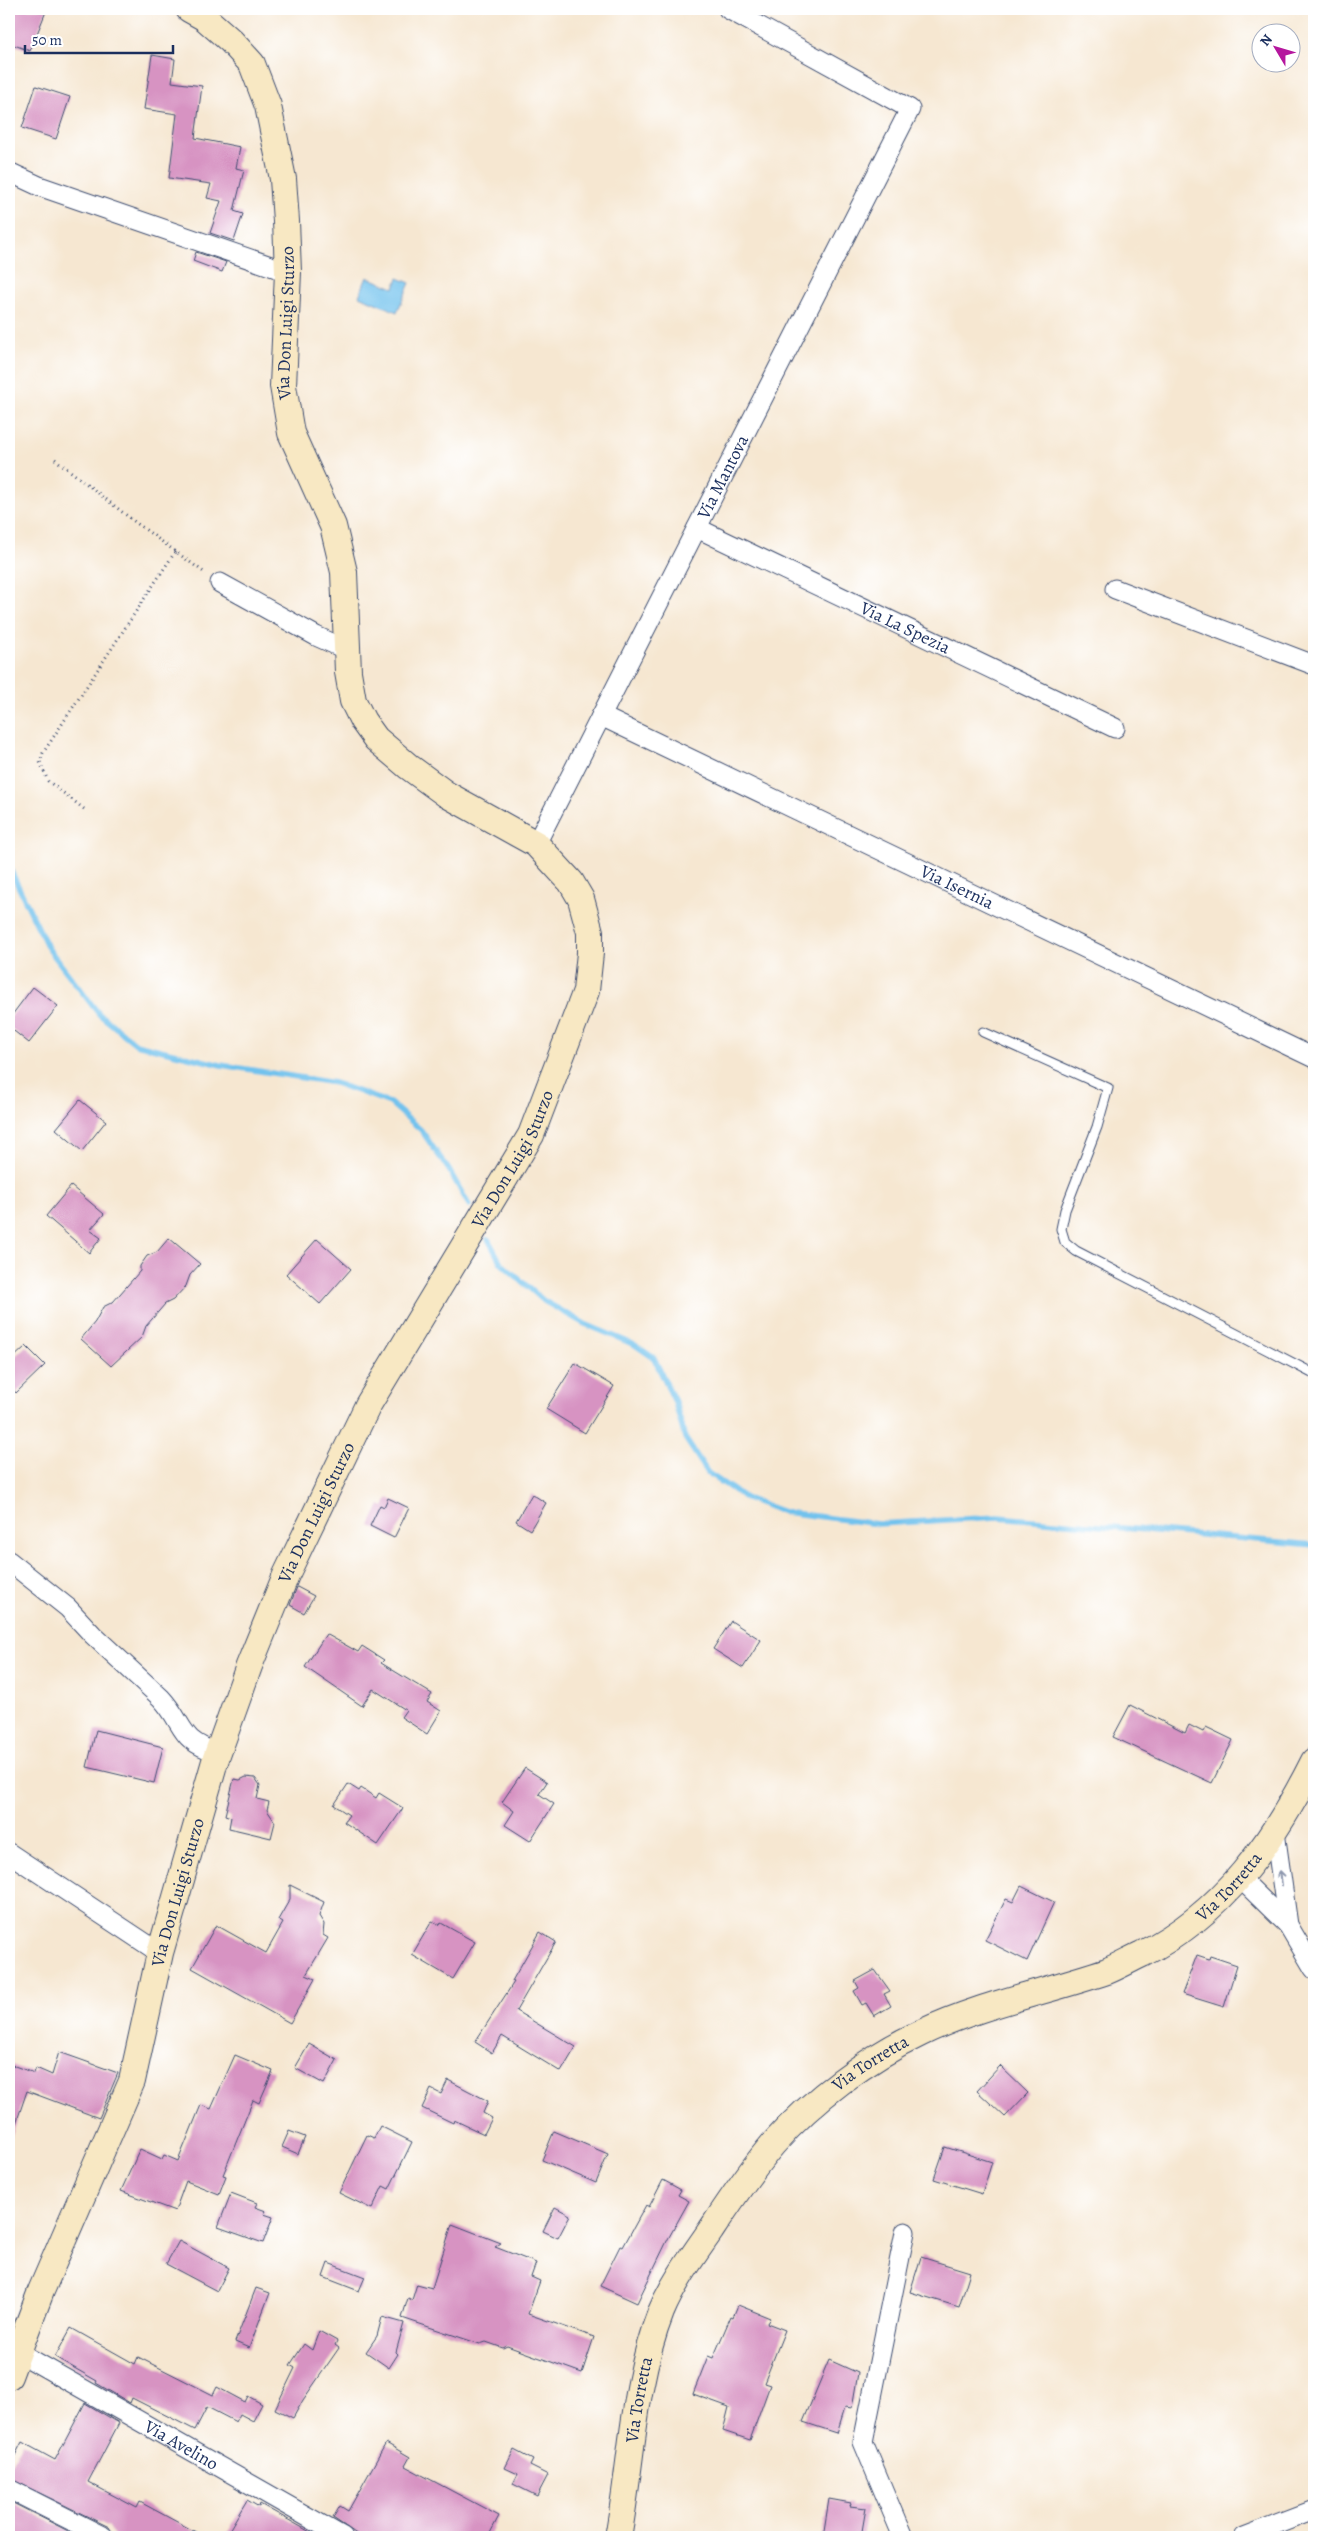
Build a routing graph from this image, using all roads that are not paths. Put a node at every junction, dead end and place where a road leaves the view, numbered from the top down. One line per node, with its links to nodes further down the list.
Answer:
1 (189, 9): 4 (street, Via Don Luigi Sturzo)
2 (728, 9): 5 (street, Via Mantova)
3 (9, 172): 4 (street)
4 (288, 272): 8 (street, Via Don Luigi Sturzo)
5 (697, 528): 10 (street, Via Mantova); 11 (street, Via La Spezia)
6 (220, 583): 8 (street)
7 (1115, 589): 9 (street)
8 (347, 650): 12 (street, Via Don Luigi Sturzo)
9 (1314, 665)
10 (601, 716): 12 (street, Via Mantova); 14 (street, Via Isernia)
11 (1115, 728)
12 (536, 844): 17 (street, Via Don Luigi Sturzo)
13 (983, 1032): 15 (lane)
14 (1314, 1058)
15 (1314, 1374)
16 (9, 1561): 17 (street)
17 (218, 1753): 23 (street, Via Don Luigi Sturzo)
18 (1314, 1761): 19 (street, Via Torretta)
19 (1275, 1832): 21 (street, Via Torretta); 22 (street, one-way to 19)
20 (9, 1854): 23 (street)
21 (1240, 1878): 22 (street); 31 (street, Via Torretta)
22 (1288, 1925): 24 (street)
23 (160, 1953): 26 (street, Via Don Luigi Sturzo)
24 (1314, 1968)
25 (905, 2232): 32 (street)
26 (13, 2364): 30 (street, Via Avelino)
27 (9, 2489): 29 (street)
28 (1314, 2510): 33 (street)
29 (104, 2537)
30 (343, 2537)
31 (618, 2537)
32 (903, 2537)
33 (1244, 2537)

